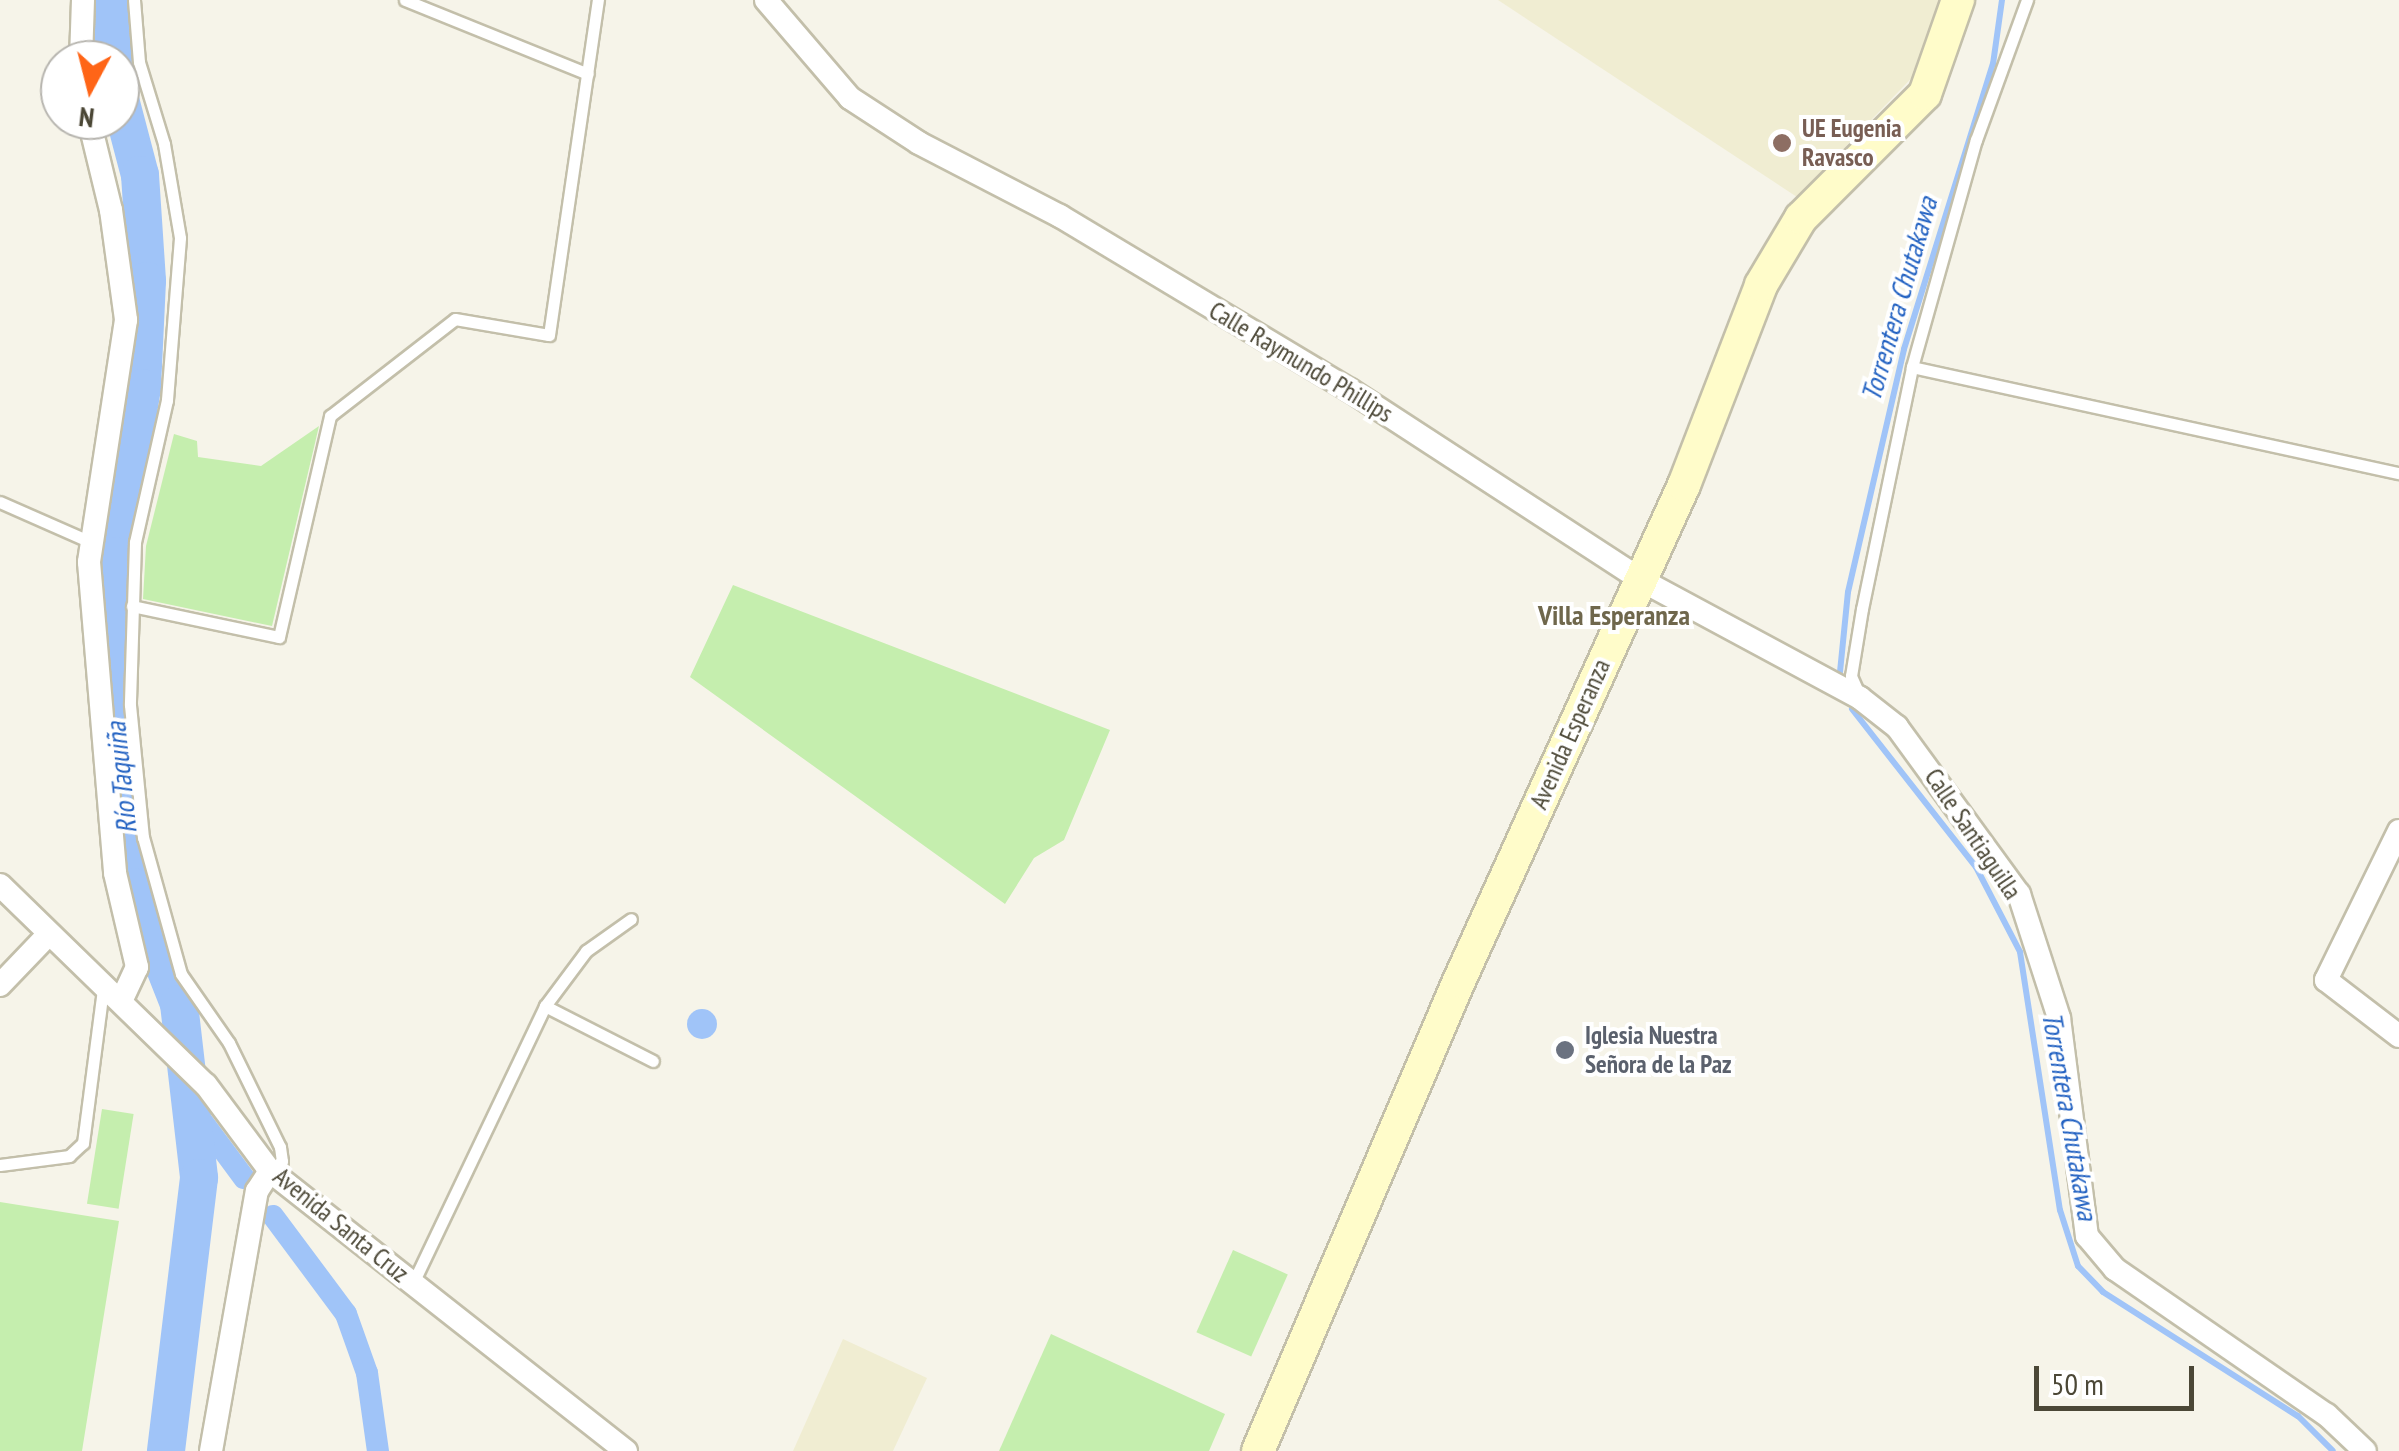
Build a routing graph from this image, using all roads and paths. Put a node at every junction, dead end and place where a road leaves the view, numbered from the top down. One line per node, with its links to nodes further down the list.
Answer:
1 (83, 0): 8 (street)
2 (134, 0): 16 (lane)
3 (405, 0): 9 (lane)
4 (598, 0): 9 (lane)
5 (766, 0): 15 (street, Calle Raymundo Phillips)
6 (1958, 0): 15 (main road, Avenida Esperanza)
7 (2027, 0): 11 (lane)
8 (82, 40)
9 (588, 74): 16 (lane)
10 (94, 140): 14 (street)
11 (1912, 367): 12 (lane); 17 (lane)
12 (2399, 473)
13 (0, 502): 14 (lane)
14 (92, 543): 24 (street)
15 (1641, 580): 17 (street, Calle Raymundo Phillips); 33 (main road, Avenida Esperanza)
16 (132, 606): 29 (lane)
17 (1858, 696): 34 (street, Calle Santiaguilla)
18 (2399, 831): 26 (street)
19 (0, 886): 21 (street, Avenida Santa Cruz)
20 (630, 919): 25 (lane)
21 (48, 935): 22 (street); 23 (street, Avenida Santa Cruz)
22 (0, 984)
23 (104, 984): 24 (street, Avenida Santa Cruz); 28 (lane)
24 (121, 1001): 29 (street, Avenida Santa Cruz)
25 (545, 1006): 27 (lane); 30 (lane)
26 (2399, 1036)
27 (653, 1060)
28 (0, 1166)
29 (270, 1171): 30 (street, Avenida Santa Cruz); 31 (street)
30 (413, 1283): 32 (street, Avenida Santa Cruz)
31 (211, 1451)
32 (626, 1451)
33 (1258, 1451)
34 (2366, 1451)

